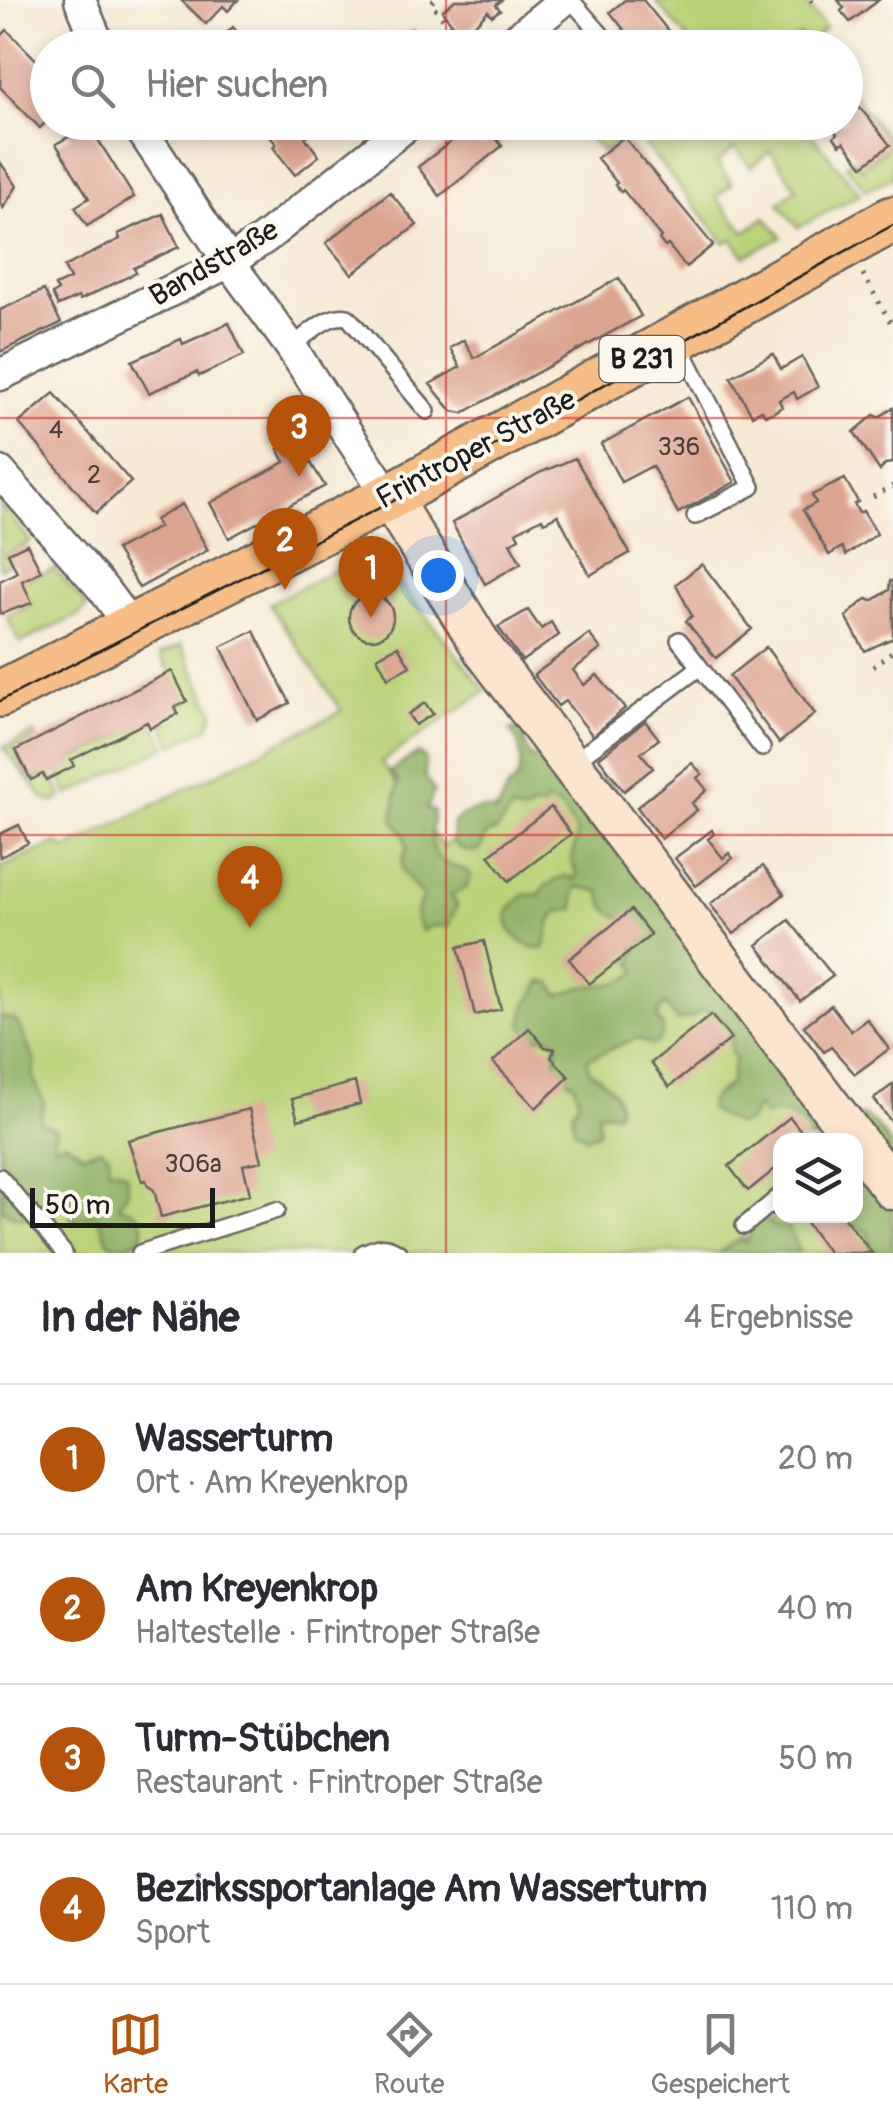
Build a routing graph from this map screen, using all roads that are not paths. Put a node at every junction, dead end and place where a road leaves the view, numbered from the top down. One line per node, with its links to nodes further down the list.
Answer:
1 (80, 0): 3 (street)
2 (568, 0): 4 (street); 5 (lane)
3 (92, 30)
4 (529, 30)
5 (597, 30)
6 (148, 140): 9 (street)
7 (388, 140): 9 (street, Bandstraße)
8 (893, 219): 10 (main road, Frintroper Straße / B 231)
9 (228, 262): 11 (street); 12 (street, Bandstraße)
10 (677, 340): 15 (main road, Frintroper Straße / B 231); 16 (lane)
11 (291, 346): 13 (lane); 15 (street)
12 (0, 375)
13 (427, 411)
14 (0, 472): 17 (street)
15 (381, 487): 17 (main road, Frintroper Straße / B 231); 22 (main road)
16 (696, 516)
17 (133, 628): 20 (main road, Frintroper Straße / B 231)
18 (679, 640): 19 (lane)
19 (700, 668): 21 (lane); 22 (lane)
20 (0, 694)
21 (762, 748)
22 (571, 764): 23 (main road)
23 (847, 1133)
24 (863, 1153): 26 (main road)
25 (0, 1177): 30 (lane)
26 (893, 1189)
27 (773, 1202): 29 (lane)
28 (277, 1210): 31 (lane)
29 (744, 1226)
30 (64, 1253)
31 (140, 1253)
32 (363, 1253): 33 (lane)
33 (399, 1253)

